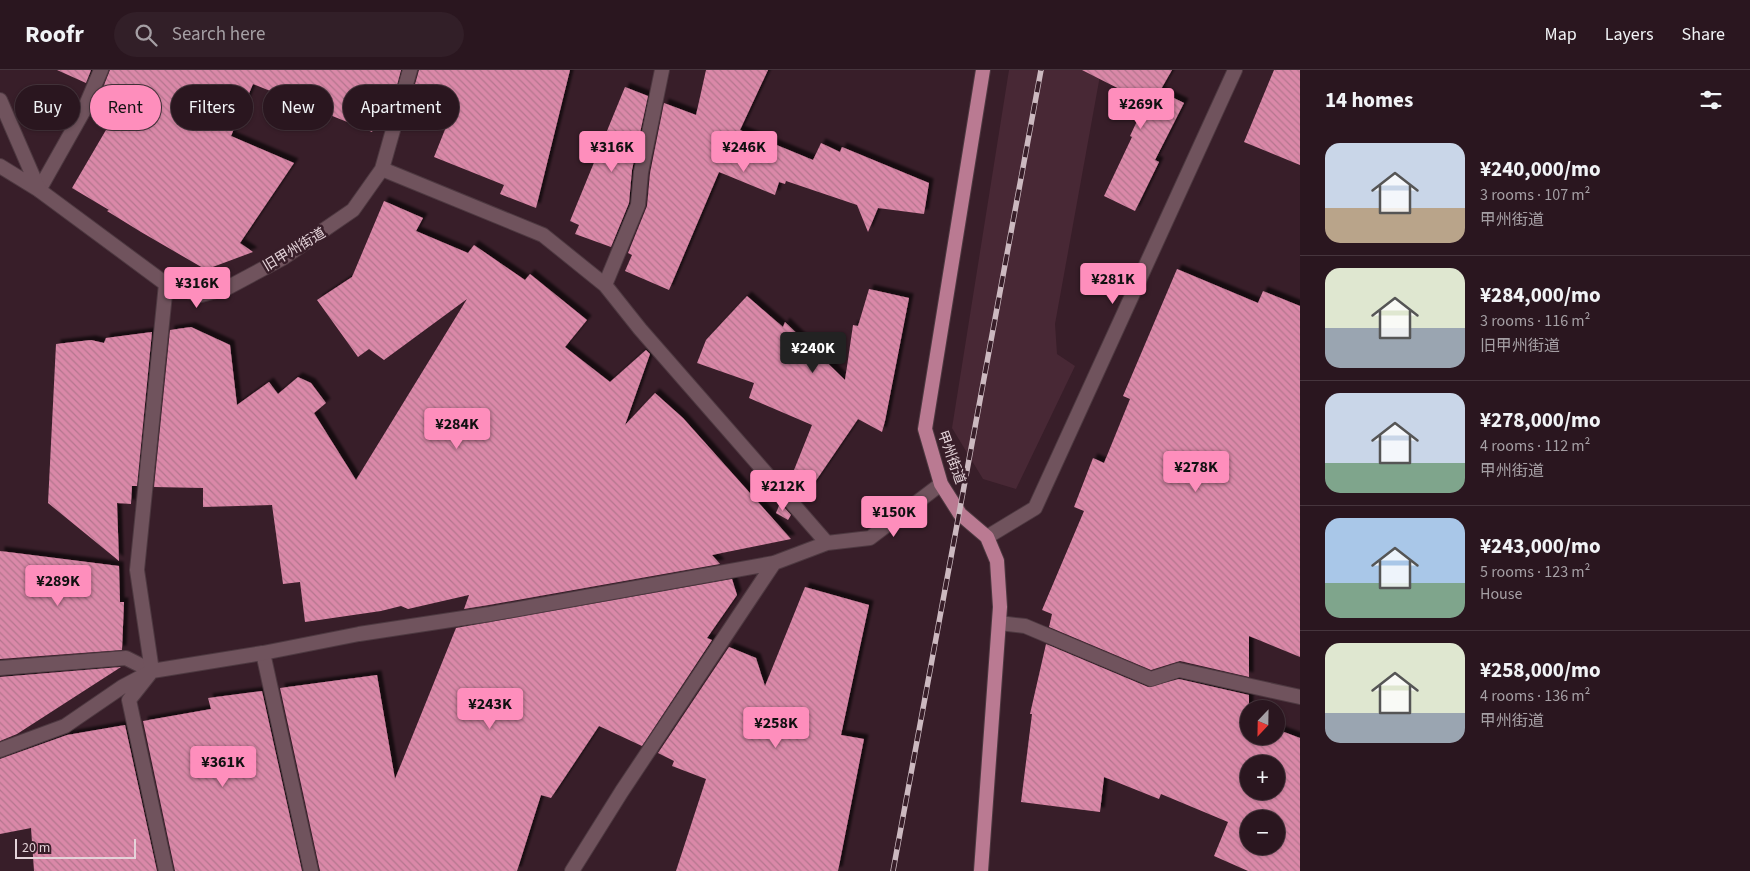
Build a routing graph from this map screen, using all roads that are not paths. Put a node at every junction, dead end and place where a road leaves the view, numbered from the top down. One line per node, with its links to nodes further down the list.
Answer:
1 (101, 70): 9 (street)
2 (410, 70): 8 (street, 旧甲州街道)
3 (662, 70): 11 (street)
4 (983, 70): 12 (highway, 甲州街道)
5 (1235, 70): 13 (street)
6 (0, 100): 9 (street)
7 (0, 166): 9 (street, 旧甲州街道)
8 (382, 169): 10 (street, 旧甲州街道); 11 (street)
9 (40, 190): 10 (street, 旧甲州街道)
10 (166, 284): 19 (street)
11 (605, 285): 14 (street)
12 (941, 484): 13 (highway, 甲州街道); 14 (street)
13 (987, 537): 16 (highway, 甲州街道)
14 (827, 543): 15 (street)
15 (774, 563): 17 (street); 24 (street)
16 (999, 623): 20 (street); 25 (highway, 甲州街道)
17 (263, 653): 19 (street); 23 (street)
18 (0, 668): 19 (street)
19 (152, 671): 21 (street); 22 (street)
20 (1300, 697)
21 (0, 750)
22 (166, 871)
23 (312, 871)
24 (572, 871)
25 (981, 871)

